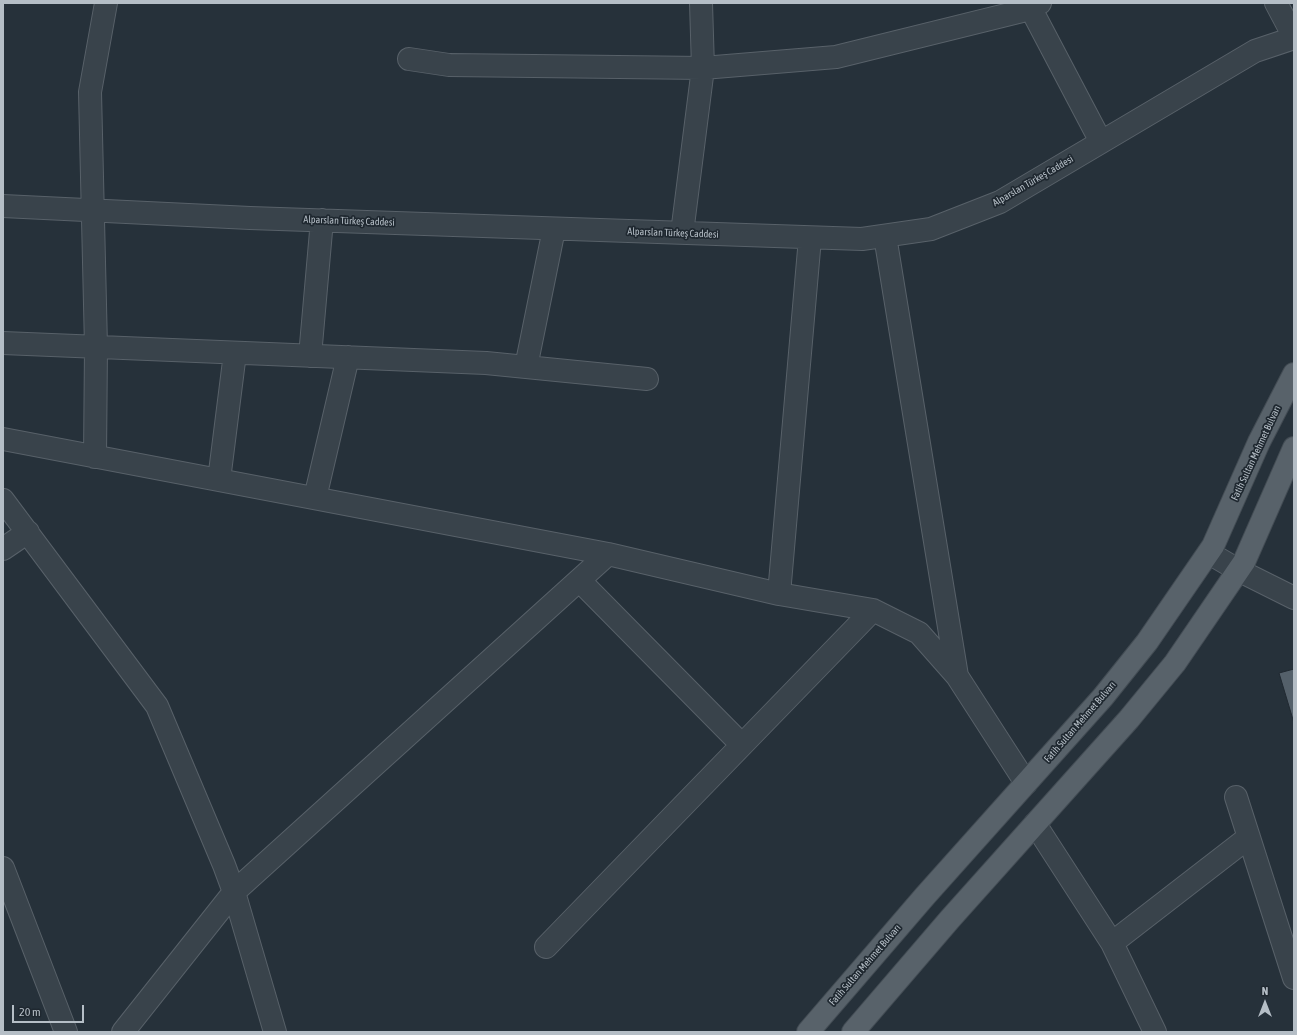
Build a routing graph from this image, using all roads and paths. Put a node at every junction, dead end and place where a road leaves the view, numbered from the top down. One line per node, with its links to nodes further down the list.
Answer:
1 (106, 3): 10 (street)
2 (701, 3): 7 (street)
3 (1276, 3): 5 (street)
4 (1035, 5): 7 (street); 8 (street)
5 (1294, 37): 8 (street, Alparslan Türkeş Caddesi)
6 (409, 59): 7 (street)
7 (703, 68): 13 (street)
8 (1101, 142): 14 (street, Alparslan Türkeş Caddesi)
9 (3, 206): 10 (street, Alparslan Türkeş Caddesi)
10 (92, 210): 11 (street, Alparslan Türkeş Caddesi); 17 (street)
11 (322, 220): 12 (street, Alparslan Türkeş Caddesi); 19 (street)
12 (554, 228): 13 (street, Alparslan Türkeş Caddesi); 21 (street)
13 (682, 233): 15 (street, Alparslan Türkeş Caddesi)
14 (885, 236): 15 (street, Alparslan Türkeş Caddesi); 39 (street)
15 (810, 238): 36 (street)
16 (3, 343): 17 (street)
17 (96, 347): 18 (street); 26 (street)
18 (235, 353): 19 (street); 27 (street)
19 (310, 356): 20 (street)
20 (348, 357): 21 (street); 28 (street)
21 (526, 367): 23 (street)
22 (1294, 374): 32 (main road, Fatih Sultan Mehmet Bulvarı)
23 (647, 379)
24 (3, 439): 26 (street)
25 (1294, 448): 34 (main road)
26 (95, 457): 27 (street)
27 (219, 480): 28 (street)
28 (315, 498): 33 (street)
29 (3, 500): 30 (street)
30 (28, 532): 31 (street); 46 (street)
31 (3, 549)
32 (1209, 553): 34 (street); 41 (main road, Fatih Sultan Mehmet Bulvarı)
33 (608, 554): 35 (street); 36 (street)
34 (1238, 570): 37 (street); 43 (main road)
35 (579, 580): 40 (street); 46 (street)
36 (779, 594): 38 (street)
37 (1294, 598)
38 (873, 610): 39 (street); 40 (street)
39 (957, 676): 41 (street)
40 (742, 745): 48 (street)
41 (1026, 783): 53 (main road, Fatih Sultan Mehmet Bulvarı)
42 (1236, 797): 44 (street)
43 (1035, 824): 47 (street); 54 (main road)
44 (1249, 837): 47 (street); 49 (street)
45 (3, 868): 50 (street)
46 (234, 892): 51 (street); 52 (street)
47 (1112, 943): 55 (street)
48 (546, 947)
49 (1294, 978)
50 (66, 1032)
51 (123, 1032)
52 (274, 1032)
53 (808, 1032)
54 (853, 1032)
55 (1155, 1032)

